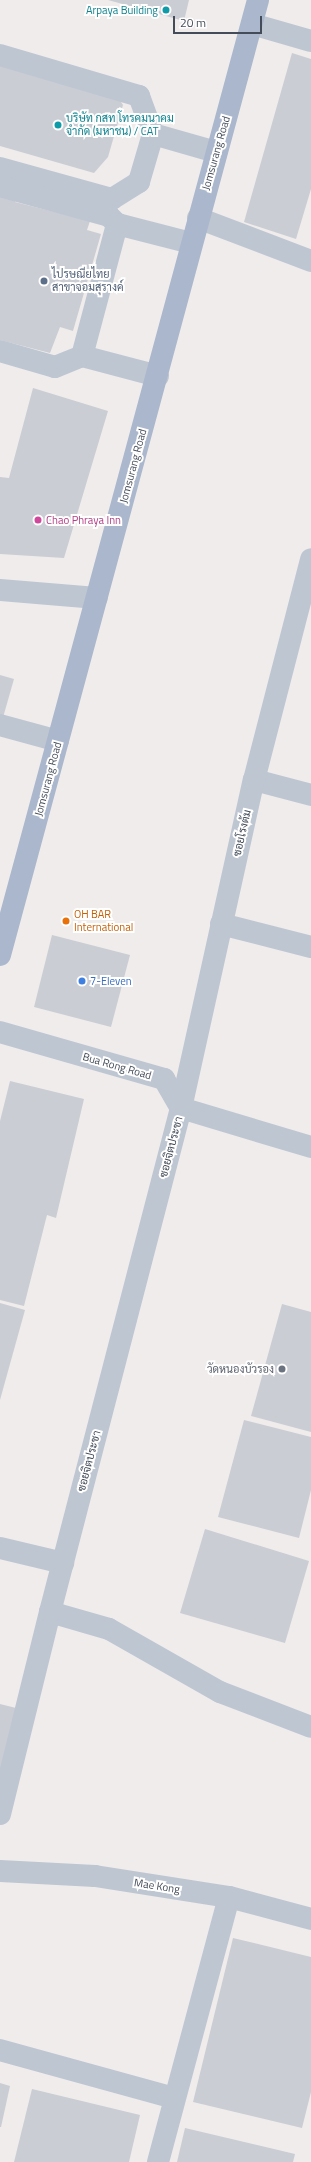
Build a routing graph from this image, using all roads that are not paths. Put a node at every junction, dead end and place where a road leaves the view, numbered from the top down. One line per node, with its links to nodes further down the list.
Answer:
1 (258, 0): 2 (main road, Jomsurang Road)
2 (252, 24): 3 (street); 6 (main road, Jomsurang Road)
3 (311, 41)
4 (0, 55): 5 (street)
5 (153, 134): 6 (street); 7 (street)
6 (216, 152): 9 (main road, Jomsurang Road)
7 (0, 168)
8 (0, 186): 10 (street)
9 (198, 218): 11 (main road, Jomsurang Road); 12 (street)
10 (117, 224): 11 (street); 14 (street)
11 (191, 243): 15 (main road, Jomsurang Road)
12 (311, 261)
13 (0, 351): 14 (street)
14 (82, 356): 15 (street)
15 (158, 376): 18 (main road, Jomsurang Road)
16 (311, 559): 21 (street, ซอยโรงต้ม)
17 (0, 590): 18 (street)
18 (97, 598): 20 (main road, Jomsurang Road)
19 (0, 725): 20 (street)
20 (58, 741): 25 (main road, Jomsurang Road)
21 (254, 780): 22 (street); 23 (street, ซอยโรงต้ม)
22 (311, 795)
23 (221, 924): 24 (street); 27 (street, ซอยโรงต้ม)
24 (311, 947)
25 (0, 955)
26 (0, 1032): 27 (street, Bua Rong Road)
27 (181, 1108): 28 (street); 30 (street, ซอยจิตประชา)
28 (311, 1147)
29 (0, 1548): 30 (street)
30 (63, 1563): 31 (street, ซอยจิตประชา)
31 (50, 1612): 32 (street); 33 (street, ซอยจิตประชา)
32 (311, 1727)
33 (0, 1814)
34 (0, 1871): 35 (street, Mae Kong)
35 (228, 1897): 36 (street, Mae Kong); 38 (street)
36 (311, 1918)
37 (0, 2050): 38 (street)
38 (174, 2098): 39 (street)
39 (158, 2162)

